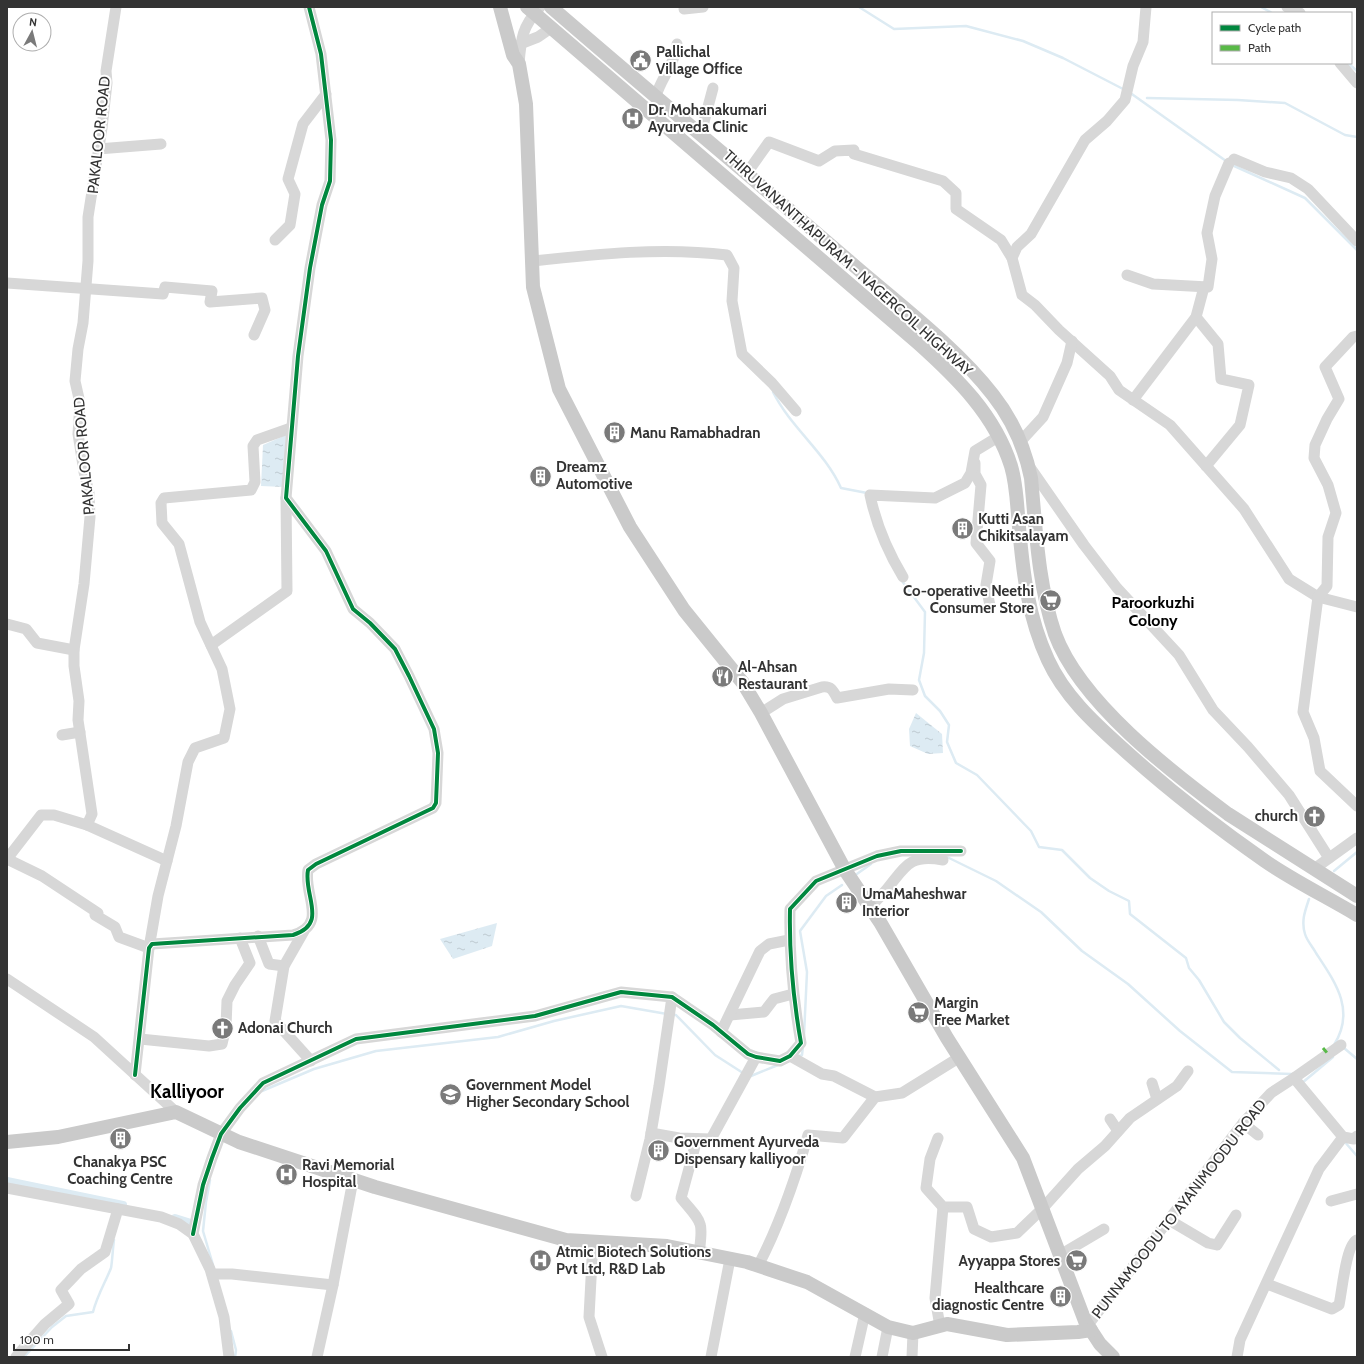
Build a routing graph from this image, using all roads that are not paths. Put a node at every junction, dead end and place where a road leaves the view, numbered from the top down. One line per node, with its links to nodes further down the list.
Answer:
1 (116, 7): 22 (street, PAKALOOR ROAD)
2 (309, 7): 18 (street)
3 (500, 7): 14 (main road)
4 (551, 7): 19 (main road, THIRUVANANTHAPURAM - NAGERCOIL HIGHWAY)
5 (703, 7): 9 (street)
6 (1146, 7): 26 (street)
7 (1288, 7): 10 (street)
8 (534, 9): 11 (main road, THIRUVANANTHAPURAM - NAGERCOIL HIGHWAY); 12 (street)
9 (684, 9)
10 (1298, 12)
11 (551, 28): 12 (street); 39 (main road, THIRUVANANTHAPURAM - NAGERCOIL HIGHWAY)
12 (520, 44): 14 (street)
13 (677, 44): 19 (street)
14 (519, 64): 27 (main road)
15 (1341, 64): 16 (street)
16 (1357, 83)
17 (713, 88): 20 (street)
18 (326, 94): 24 (street); 38 (street)
19 (656, 96): 20 (main road, THIRUVANANTHAPURAM - NAGERCOIL HIGHWAY)
20 (701, 133): 23 (main road, THIRUVANANTHAPURAM - NAGERCOIL HIGHWAY)
21 (161, 144): 22 (street)
22 (98, 149): 30 (street, PAKALOOR ROAD)
23 (747, 173): 26 (street); 40 (main road, THIRUVANANTHAPURAM - NAGERCOIL HIGHWAY)
24 (275, 240)
25 (1357, 241): 31 (street)
26 (1012, 258): 35 (street)
27 (532, 261): 37 (street); 53 (main road)
28 (1127, 275): 31 (street)
29 (7, 283): 30 (street)
30 (85, 287): 33 (street); 51 (street, PAKALOOR ROAD)
31 (1204, 287): 32 (street)
32 (1196, 317): 36 (street); 43 (street)
33 (254, 335)
34 (1357, 336): 46 (street)
35 (1072, 341): 36 (street); 40 (street)
36 (1133, 400): 43 (street)
37 (796, 411)
38 (291, 428): 44 (street); 50 (street)
39 (998, 437): 41 (street); 68 (main road, THIRUVANANTHAPURAM - NAGERCOIL HIGHWAY)
40 (1020, 442): 42 (main road, THIRUVANANTHAPURAM - NAGERCOIL HIGHWAY)
41 (975, 451): 45 (street); 47 (street)
42 (1028, 465): 60 (street); 64 (main road, THIRUVANANTHAPURAM - NAGERCOIL HIGHWAY)
43 (1206, 466): 46 (street)
44 (286, 498): 50 (street); 69 (street)
45 (904, 577)
46 (1318, 597): 48 (street); 56 (street)
47 (990, 606)
48 (1357, 607)
49 (7, 624): 51 (street)
50 (211, 645): 63 (street)
51 (74, 650): 54 (street, PAKALOOR ROAD)
52 (913, 690): 53 (street)
53 (761, 713): 65 (main road)
54 (80, 732): 55 (street); 57 (street, PAKALOOR ROAD)
55 (62, 735)
56 (1357, 806)
57 (87, 825): 61 (street); 63 (street)
58 (1357, 838): 60 (street)
59 (961, 852): 65 (street)
60 (1329, 858): 64 (street)
61 (7, 859): 73 (street)
62 (943, 860): 67 (street)
63 (167, 861): 73 (street)
64 (1314, 869): 66 (main road, THIRUVANANTHAPURAM - NAGERCOIL HIGHWAY)
65 (845, 870): 67 (main road); 72 (street)
66 (1357, 896)
67 (870, 907): 84 (main road)
68 (1357, 915)
69 (304, 932): 70 (street); 74 (street)
70 (258, 936): 71 (street); 74 (street)
71 (240, 938): 73 (street); 80 (street)
72 (789, 940): 76 (street); 78 (street)
73 (149, 948): 80 (street)
74 (284, 966): 85 (street)
75 (7, 979): 87 (street)
76 (793, 994): 78 (street); 82 (street)
77 (672, 997): 79 (street); 85 (street); 96 (street)
78 (730, 1015): 79 (street)
79 (721, 1032): 83 (street)
80 (140, 1039): 87 (street)
81 (1341, 1045): 88 (street, PUNNAMOODU TO AYANIMOODU ROAD)
82 (790, 1056): 83 (street); 90 (street)
83 (756, 1057): 100 (street)
84 (960, 1057): 90 (street); 111 (main road)
85 (311, 1060): 97 (street)
86 (1188, 1071): 91 (street)
87 (135, 1075): 92 (street)
88 (1294, 1078): 94 (street, PUNNAMOODU TO AYANIMOODU ROAD); 101 (street)
89 (1152, 1083): 91 (street)
90 (875, 1097): 121 (street)
91 (1157, 1099): 95 (street)
92 (176, 1112): 97 (main road); 103 (main road)
93 (1110, 1118): 95 (street)
94 (1243, 1123): 98 (street); 113 (street, PUNNAMOODU TO AYANIMOODU ROAD)
95 (1118, 1131): 111 (street)
96 (651, 1133): 100 (street); 107 (street)
97 (222, 1134): 104 (main road); 115 (street)
98 (1258, 1135)
99 (938, 1138): 109 (street)
100 (697, 1139): 118 (street)
101 (1341, 1139): 102 (street); 123 (street)
102 (1356, 1141)
103 (7, 1142)
104 (352, 1180): 117 (main road); 124 (street)
105 (7, 1188): 110 (street)
106 (1357, 1194): 108 (street)
107 (636, 1196)
108 (1331, 1201)
109 (943, 1207): 111 (street); 126 (street)
110 (118, 1209): 115 (street); 131 (street)
111 (1042, 1209): 119 (main road)
112 (1236, 1215): 113 (street)
113 (1168, 1220): 128 (street, PUNNAMOODU TO AYANIMOODU ROAD)
114 (1104, 1229): 119 (street)
115 (193, 1234): 122 (street)
116 (1357, 1240): 123 (street)
117 (593, 1241): 118 (main road); 134 (street)
118 (699, 1252): 120 (main road)
119 (1060, 1255): 128 (main road)
120 (730, 1259): 121 (main road); 135 (street)
121 (758, 1266): 125 (main road)
122 (215, 1274): 124 (street); 132 (street)
123 (1267, 1284): 140 (street)
124 (333, 1285): 133 (street)
125 (866, 1313): 127 (main road); 136 (street)
126 (940, 1326): 128 (main road); 129 (main road)
127 (888, 1327): 129 (main road); 137 (street)
128 (1089, 1327): 130 (main road)
129 (913, 1333): 138 (street)
130 (1102, 1350): 139 (main road)
131 (16, 1357)
132 (229, 1357)
133 (317, 1357)
134 (602, 1357)
135 (711, 1357)
136 (855, 1357)
137 (882, 1357)
138 (912, 1357)
139 (1114, 1357)
140 (1237, 1357)

